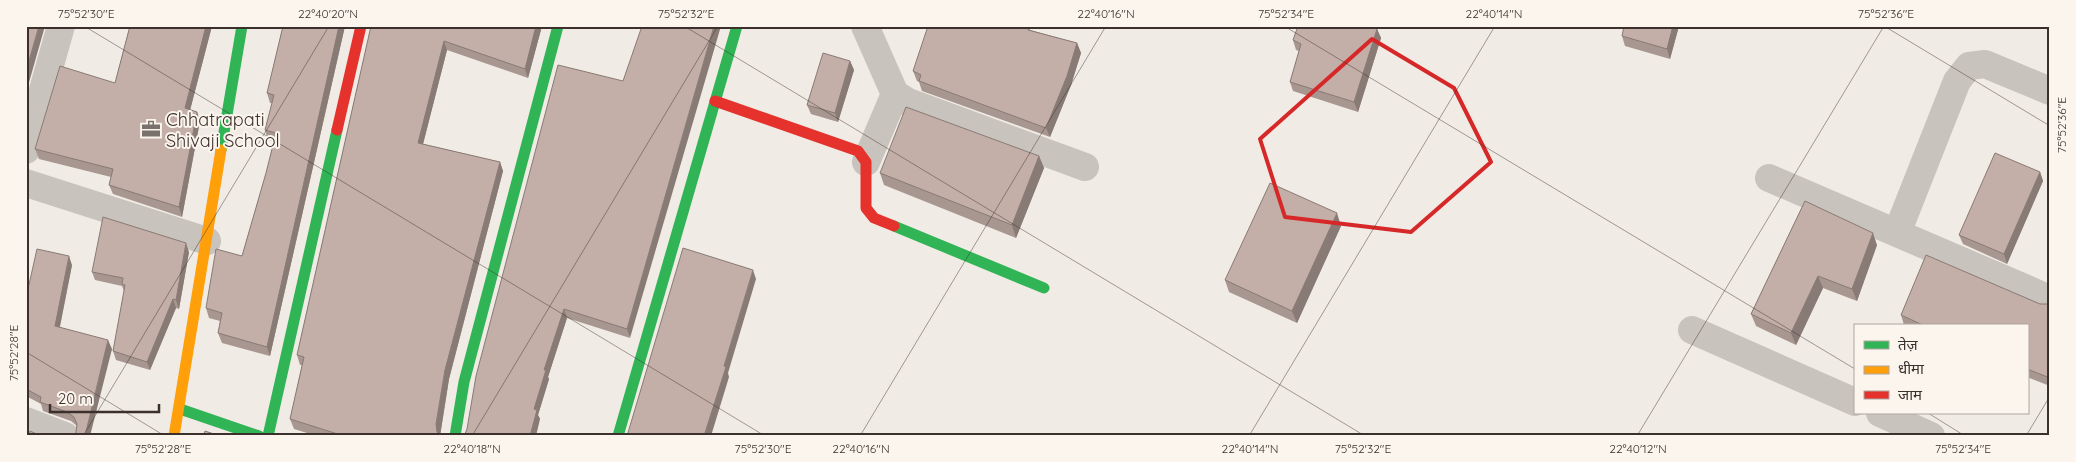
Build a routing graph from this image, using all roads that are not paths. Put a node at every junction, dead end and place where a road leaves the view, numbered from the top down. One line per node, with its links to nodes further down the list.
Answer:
1 (61, 26): 10 (street)
2 (242, 26): 16 (street)
3 (362, 26): 27 (street)
4 (558, 26): 28 (street)
5 (737, 26): 9 (street)
6 (865, 26): 8 (street)
7 (2050, 92): 15 (street)
8 (895, 94): 11 (street); 12 (street)
9 (715, 101): 11 (street); 29 (street)
10 (26, 150)
11 (866, 162): 17 (street)
12 (1084, 168)
13 (1769, 178): 15 (street)
14 (26, 184): 16 (street)
15 (1897, 233): 18 (street)
16 (207, 241): 21 (street)
17 (1044, 288)
18 (2050, 299)
19 (1692, 330): 20 (street)
20 (1854, 402)
21 (180, 409): 25 (street); 26 (street)
22 (1882, 414): 30 (street)
23 (26, 421): 24 (street)
24 (65, 436)
25 (174, 436)
26 (259, 436)
27 (268, 436)
28 (455, 436)
29 (618, 436)
30 (1931, 436)

